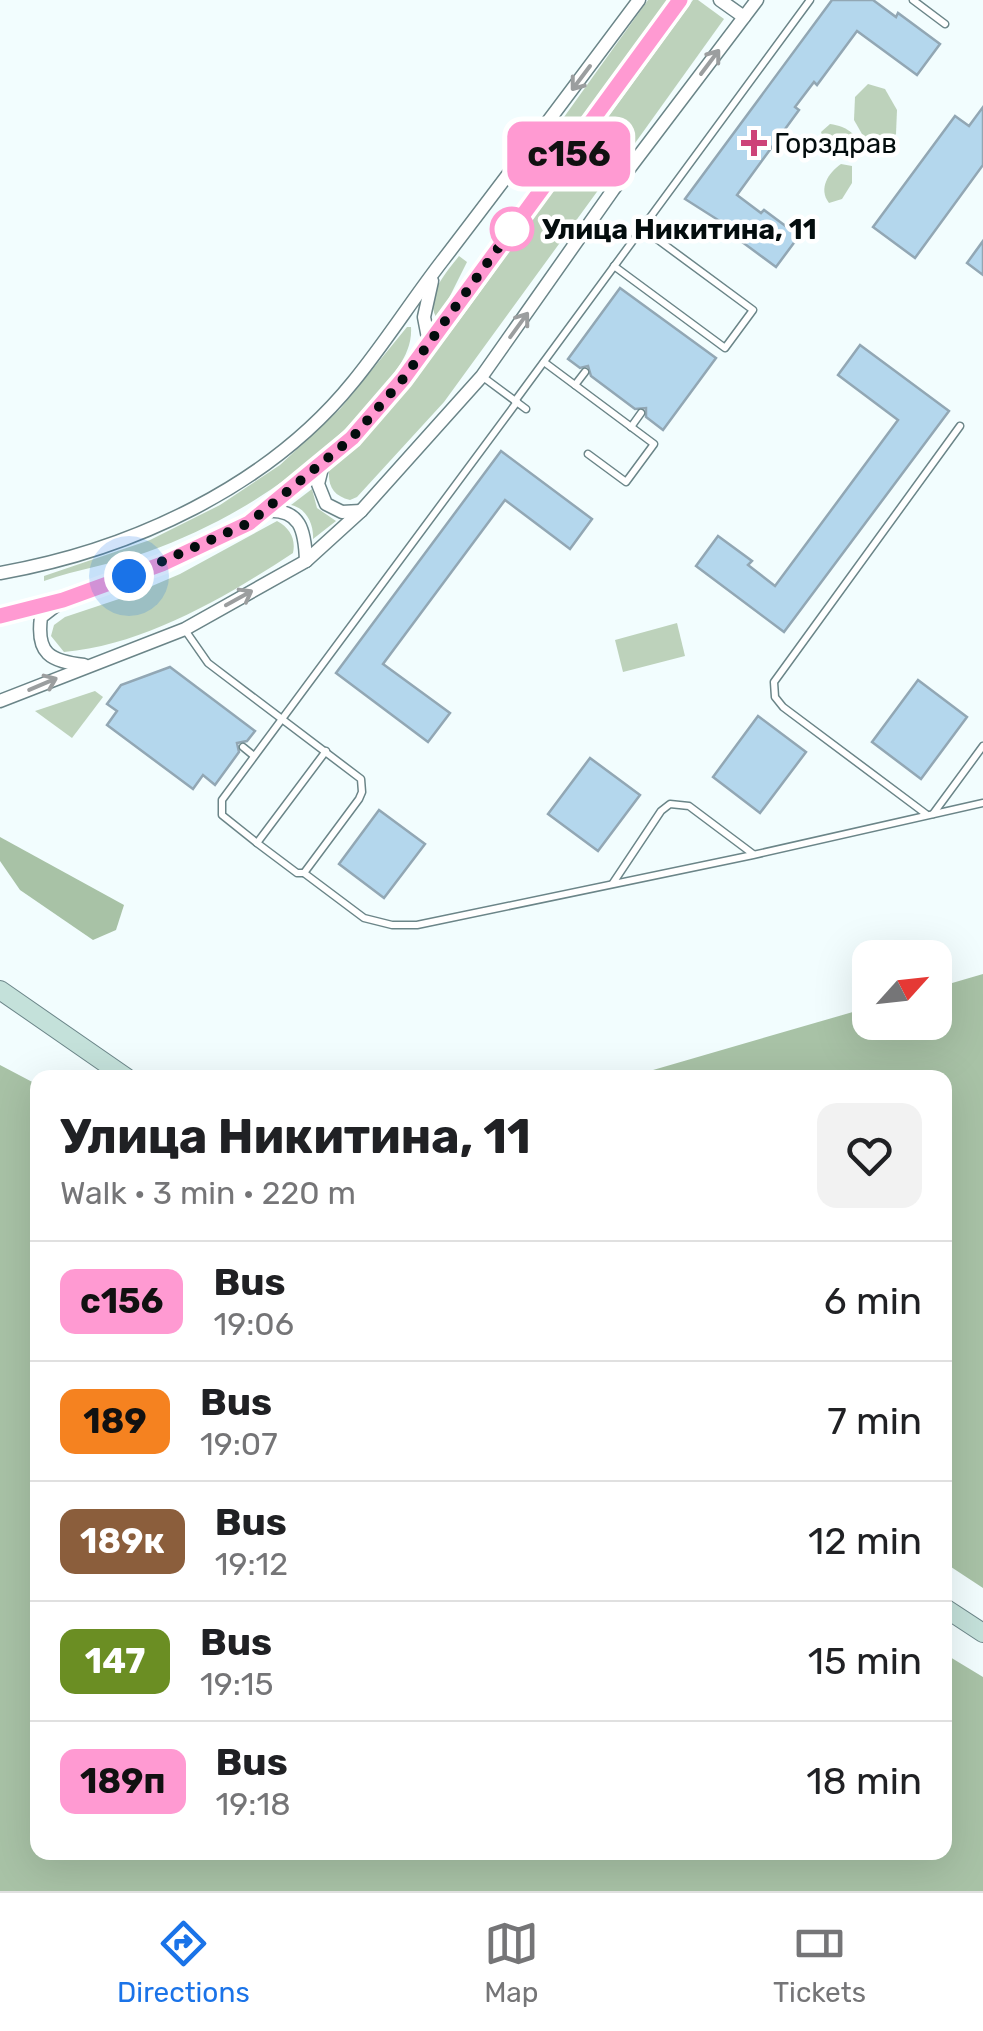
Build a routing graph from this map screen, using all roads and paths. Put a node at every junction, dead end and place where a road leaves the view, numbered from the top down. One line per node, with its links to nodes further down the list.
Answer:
1 (639, 0): 10 (street, one-way to 10)
2 (680, 0): 12 (street)
3 (720, 0): 7 (street)
4 (757, 0): 7 (street)
5 (810, 0): 9 (lane)
6 (913, 0): 8 (lane)
7 (744, 17): 15 (street, one-way to 7)
8 (945, 24)
9 (642, 228): 11 (lane); 11 (lane)
10 (439, 265): 12 (street); 27 (street)
11 (614, 266): 13 (lane)
12 (429, 343): 23 (street)
13 (544, 362): 16 (lane); 17 (lane)
14 (586, 372): 16 (lane)
15 (482, 376): 17 (lane); 25 (street)
16 (576, 386): 21 (lane)
17 (516, 401): 18 (lane); 33 (lane)
18 (526, 408)
19 (641, 413): 21 (lane)
20 (960, 426): 39 (lane)
21 (631, 427): 22 (lane)
22 (588, 454)
23 (324, 462): 24 (street); 25 (street)
24 (264, 511): 26 (street); 28 (street)
25 (361, 512): 26 (street)
26 (306, 560): 30 (street, one-way to 26)
27 (0, 574)
28 (63, 600): 29 (street); 31 (street)
29 (0, 616)
30 (184, 629): 31 (street); 33 (lane)
31 (86, 666): 32 (street, one-way to 31)
32 (0, 701)
33 (282, 718): 36 (lane); 37 (lane)
34 (983, 746): 39 (lane)
35 (243, 747): 37 (lane)
36 (326, 751): 40 (lane); 42 (lane)
37 (254, 756): 40 (lane)
38 (983, 802): 39 (lane)
39 (930, 815): 41 (lane)
40 (257, 843): 42 (lane)
41 (754, 855): 43 (lane); 43 (lane)
42 (304, 873): 43 (lane)
43 (612, 884)
44 (0, 990): 45 (street)
45 (115, 1070)
46 (952, 1612): 47 (street)
47 (983, 1632)

